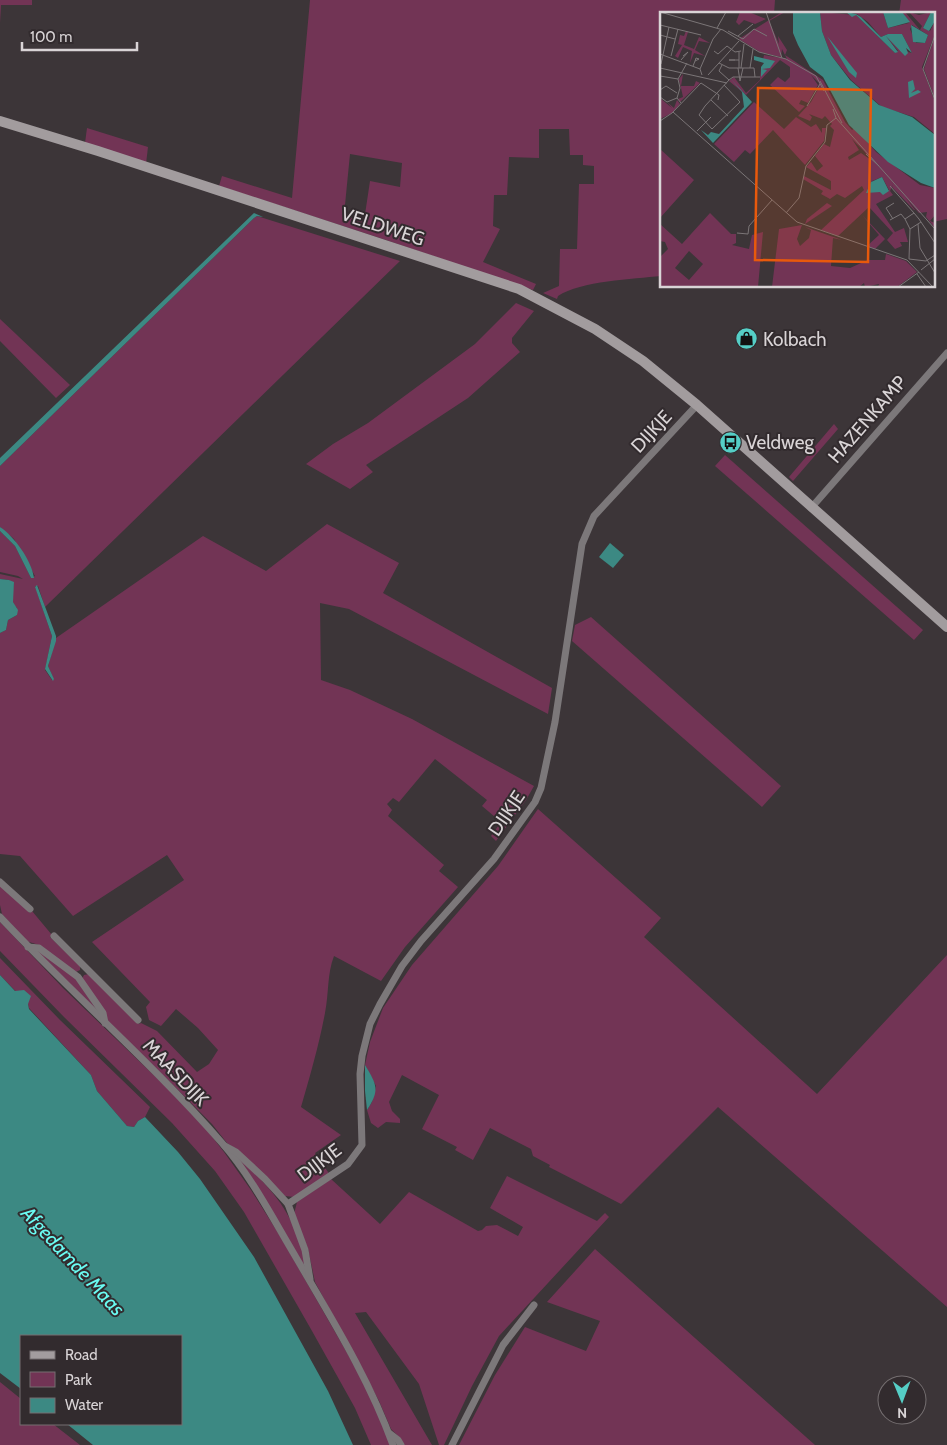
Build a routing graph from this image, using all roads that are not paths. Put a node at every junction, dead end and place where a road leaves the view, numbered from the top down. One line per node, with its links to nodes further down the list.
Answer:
1 (0, 121): 3 (street, VELDWEG)
2 (947, 353): 4 (street, HAZENKAMP)
3 (697, 405): 4 (street, VELDWEG); 16 (street, DIJKJE)
4 (811, 508): 5 (street, VELDWEG)
5 (947, 627)
6 (0, 882): 7 (street)
7 (30, 909)
8 (0, 917): 10 (street, MAASDIJK)
9 (54, 936): 11 (street, MAASDIJK)
10 (28, 946): 12 (street, MAASDIJK); 14 (street, MAASDIJK)
11 (86, 968): 12 (street); 13 (street, MAASDIJK)
12 (78, 977): 14 (street, MAASDIJK)
13 (138, 1020)
14 (104, 1023): 15 (street, MAASDIJK)
15 (223, 1145): 16 (street, MAASDIJK); 17 (street, MAASDIJK)
16 (288, 1204): 17 (street, MAASDIJK)
17 (310, 1282): 19 (street, MAASDIJK)
18 (534, 1305): 22 (street)
19 (388, 1432): 20 (street, MAASDIJK); 21 (street, MAASDIJK)
20 (393, 1445)
21 (401, 1445)
22 (452, 1445)

